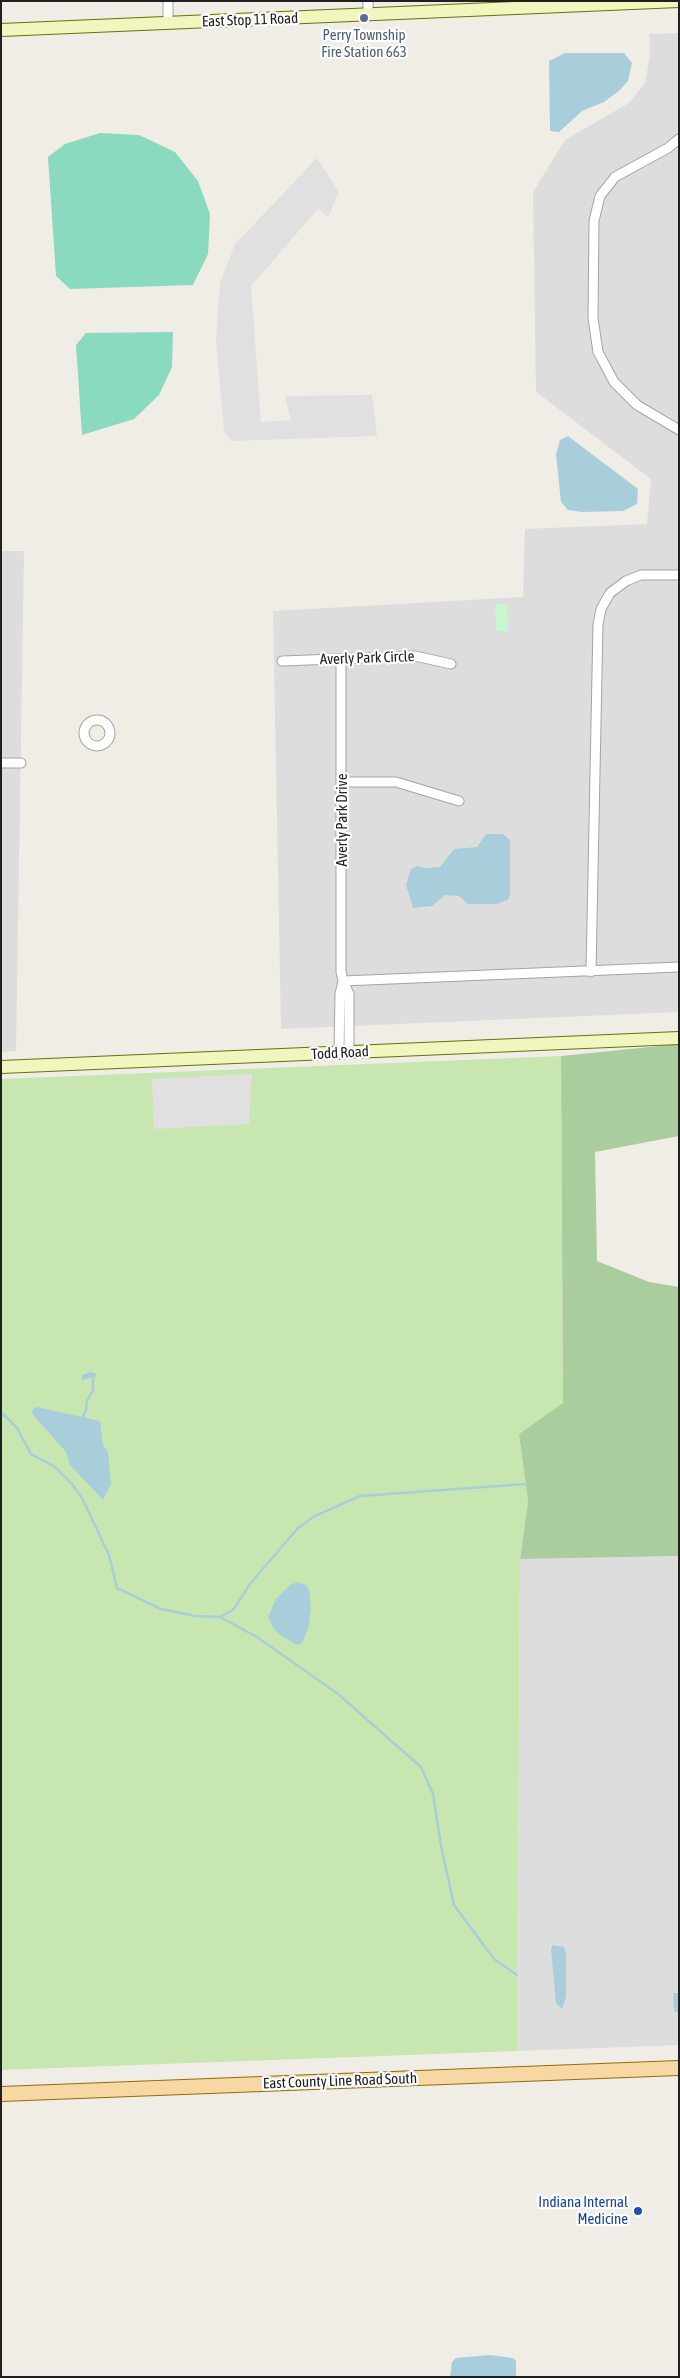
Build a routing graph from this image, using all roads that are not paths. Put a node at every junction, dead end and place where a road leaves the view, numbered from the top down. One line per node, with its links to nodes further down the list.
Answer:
1 (168, 1): 5 (street)
2 (368, 1): 4 (street)
3 (679, 2): 4 (main road, East Stop 11 Road)
4 (368, 15): 5 (main road, East Stop 11 Road)
5 (168, 23): 6 (main road, East Stop 11 Road)
6 (1, 30)
7 (679, 139): 8 (street)
8 (679, 430)
9 (679, 575): 18 (street)
10 (342, 659): 11 (street, Averly Park Circle); 12 (street, Averly Park Circle); 15 (street, Averly Park Drive)
11 (282, 661)
12 (451, 664)
13 (1, 763): 14 (street)
14 (21, 763)
15 (342, 782): 16 (street); 19 (street, Averly Park Drive)
16 (459, 801)
17 (679, 967): 18 (street)
18 (591, 972): 19 (street)
19 (343, 981): 21 (street, Averly Park Drive)
20 (679, 1038): 21 (main road, Todd Road)
21 (344, 1052): 22 (main road, Todd Road)
22 (1, 1067)
23 (679, 2068): 24 (main road, East County Line Road South)
24 (1, 2094)

